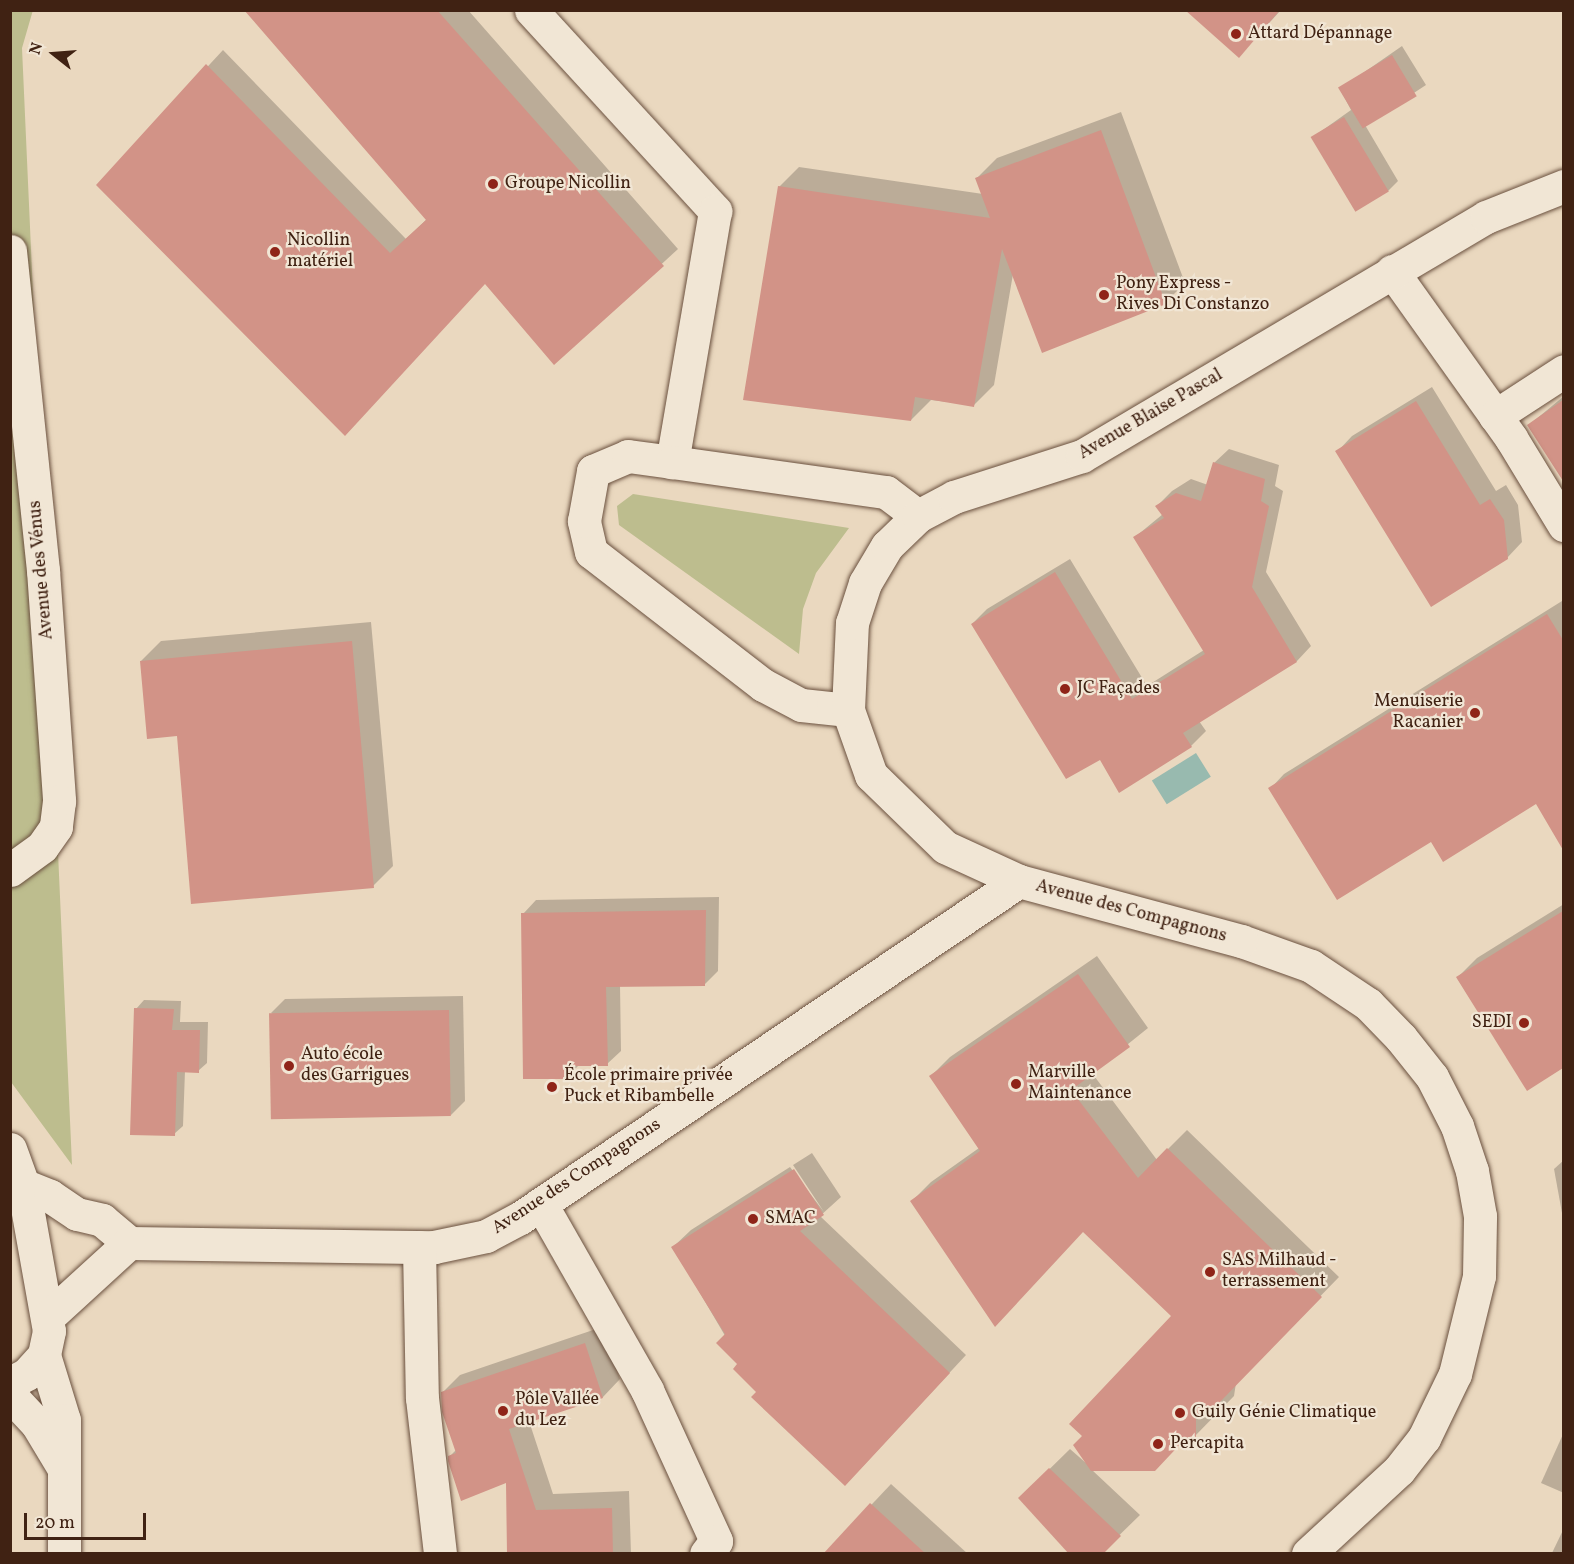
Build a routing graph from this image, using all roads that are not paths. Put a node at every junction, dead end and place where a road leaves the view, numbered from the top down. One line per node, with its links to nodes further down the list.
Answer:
1 (531, 10): 7 (street)
2 (1563, 186): 4 (street, Avenue Blaise Pascal)
3 (10, 251): 11 (street, Avenue des Vénus)
4 (1392, 271): 6 (street); 8 (street, Avenue Blaise Pascal)
5 (1563, 371): 6 (street)
6 (1495, 416): 9 (street)
7 (672, 462): 8 (street); 10 (street)
8 (918, 516): 10 (street, Avenue Blaise Pascal)
9 (1563, 525)
10 (848, 710): 12 (street, Avenue Blaise Pascal)
11 (10, 870)
12 (1019, 881): 14 (street, Avenue des Compagnons); 25 (street, Avenue des Compagnons)
13 (14, 1163): 15 (street); 17 (street)
14 (541, 1204): 16 (street, Avenue des Compagnons); 24 (street)
15 (129, 1243): 16 (street, Avenue des Compagnons); 17 (street)
16 (419, 1247): 23 (street)
17 (49, 1316): 18 (street)
18 (44, 1355): 19 (street); 21 (street)
19 (10, 1383)
20 (10, 1395): 21 (street)
21 (64, 1469): 22 (street)
22 (64, 1554)
23 (440, 1554)
24 (705, 1554)
25 (1308, 1554)

